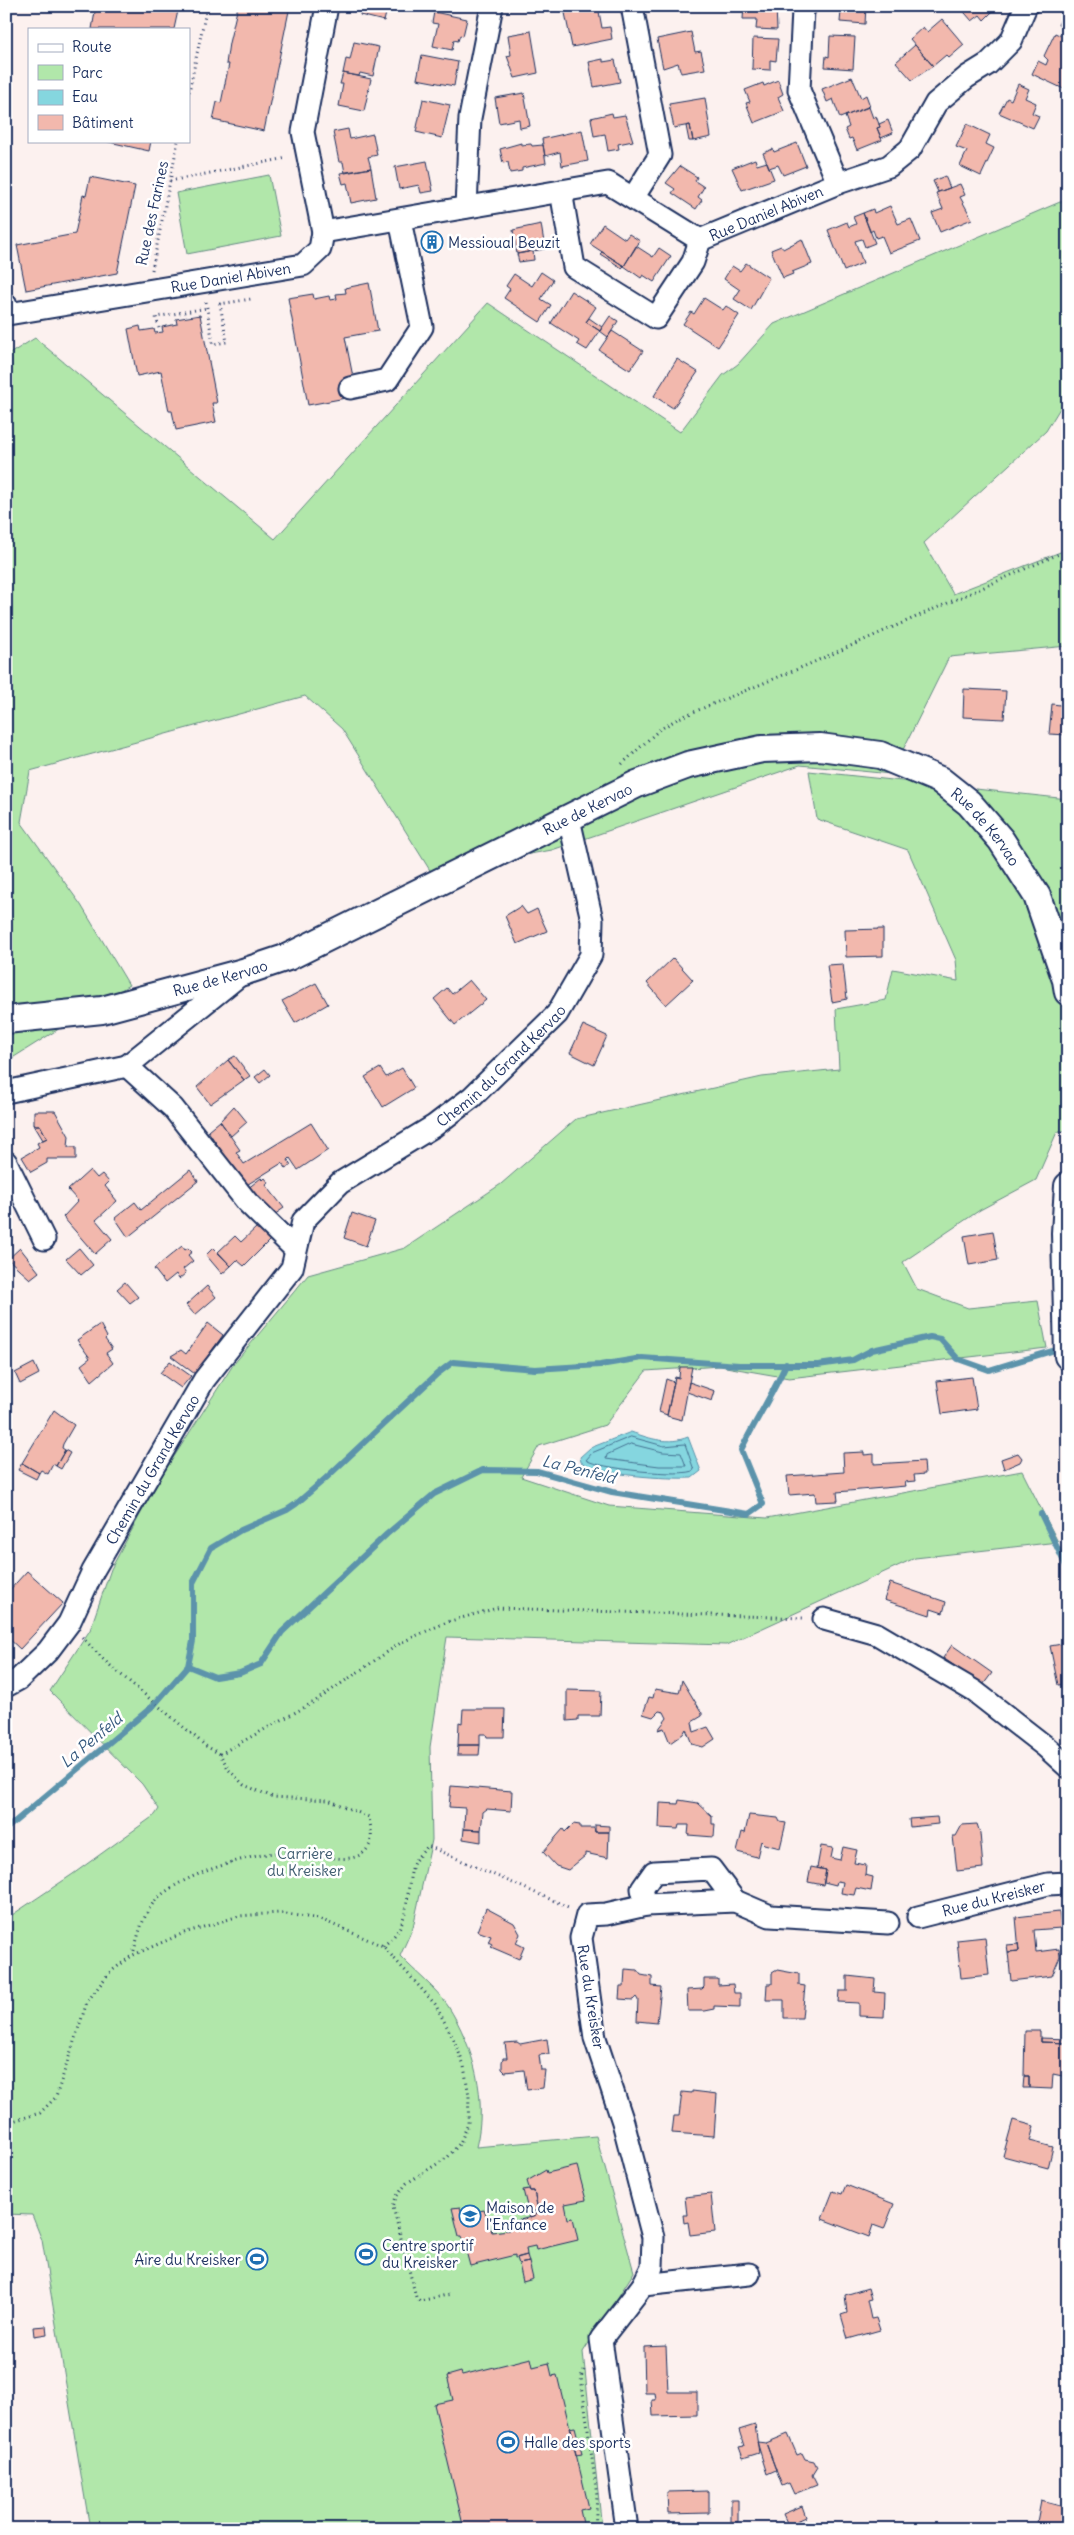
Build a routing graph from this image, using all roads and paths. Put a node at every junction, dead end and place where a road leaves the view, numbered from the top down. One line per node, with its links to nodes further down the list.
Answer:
1 (206, 6): 7 (path)
2 (327, 6): 9 (street)
3 (492, 6): 14 (street)
4 (632, 6): 13 (street)
5 (806, 6): 11 (street)
6 (1026, 6): 11 (street, Rue Daniel Abiven)
7 (190, 87)
8 (178, 142): 10 (path, Rue des Farines)
9 (307, 154): 10 (path); 16 (street)
10 (170, 181): 19 (path, Rue des Farines)
11 (838, 183): 17 (street, Rue Daniel Abiven)
12 (561, 191): 13 (street, Rue Daniel Abiven); 14 (street, Rue Daniel Abiven); 17 (street)
13 (633, 198): 17 (street, Rue Daniel Abiven)
14 (466, 207): 15 (street, Rue Daniel Abiven)
15 (400, 220): 16 (street, Rue Daniel Abiven); 24 (street)
16 (323, 232): 18 (street, Rue Daniel Abiven)
17 (700, 240)
18 (202, 282): 19 (street, Rue Daniel Abiven); 22 (path)
19 (148, 290): 21 (street, Rue Daniel Abiven)
20 (251, 299): 22 (path)
21 (6, 305)
22 (207, 308): 23 (path)
23 (159, 328)
24 (350, 388)
25 (1068, 550): 26 (path)
26 (616, 770)
27 (569, 819): 28 (main road, Rue de Kervao); 29 (main road, Rue de Kervao); 36 (street, Chemin du Grand Kervao)
28 (243, 972): 30 (main road, Rue de Kervao); 31 (street)
29 (1068, 992)
30 (6, 1020)
31 (127, 1066): 32 (street); 36 (street)
32 (6, 1092)
33 (6, 1162): 35 (street)
34 (1068, 1186): 37 (main road)
35 (44, 1239)
36 (295, 1249): 39 (street, Chemin du Grand Kervao)
37 (1067, 1352)
38 (824, 1619): 41 (path); 42 (street)
39 (69, 1623): 40 (street, Chemin du Grand Kervao); 41 (path)
40 (6, 1686)
41 (220, 1754): 50 (path)
42 (1068, 1767)
43 (1068, 1883): 47 (street, Rue du Kreisker)
44 (735, 1901): 45 (street); 45 (street); 48 (street)
45 (646, 1905): 46 (street)
46 (587, 1915): 49 (path); 53 (street, Rue du Kreisker)
47 (918, 1917)
48 (888, 1923)
49 (383, 1946): 50 (path); 54 (path)
50 (132, 1954): 51 (path)
51 (6, 2123)
52 (749, 2274): 53 (street)
53 (643, 2285): 55 (street, Rue du Kreisker)
54 (450, 2294)
55 (601, 2339): 56 (path); 57 (street)
56 (596, 2529)
57 (627, 2529)

